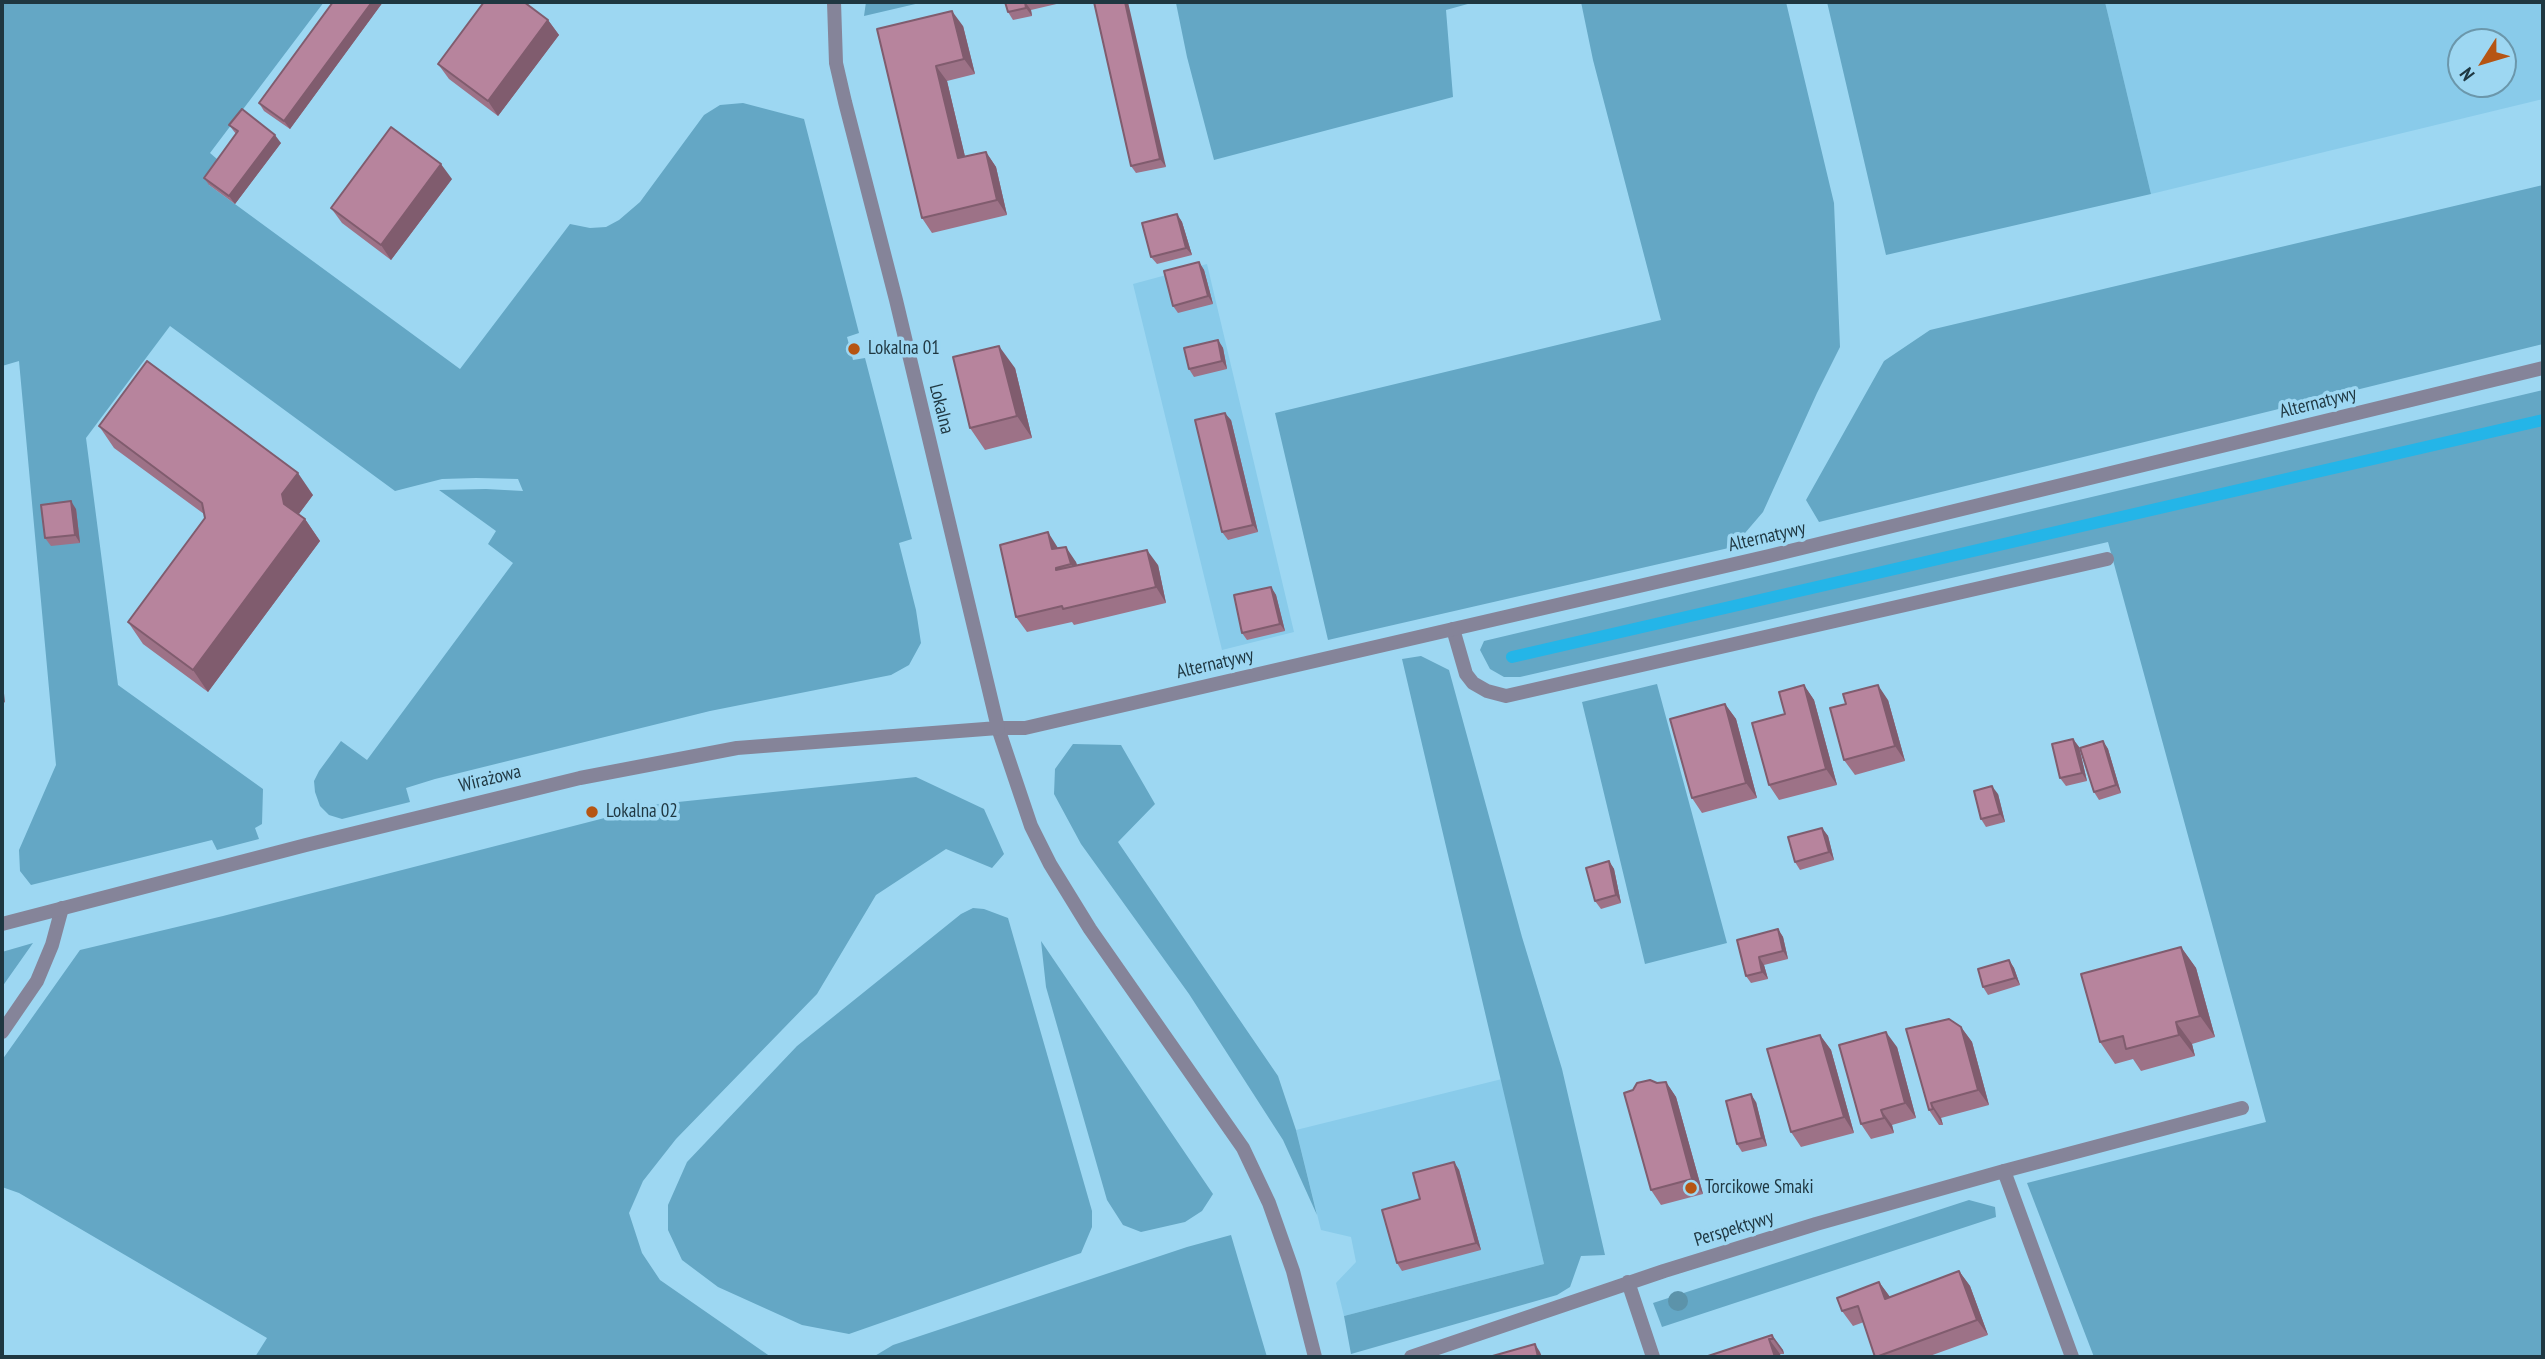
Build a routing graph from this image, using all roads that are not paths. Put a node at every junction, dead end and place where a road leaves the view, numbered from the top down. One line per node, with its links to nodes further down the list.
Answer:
1 (834, 2): 5 (street, Lokalna)
2 (2543, 368): 4 (street, Alternatywy)
3 (2107, 559): 4 (street)
4 (1452, 629): 5 (street, Alternatywy)
5 (998, 728): 6 (street, Wirażowa); 12 (street, Lokalna)
6 (62, 908): 7 (street, Wirażowa); 8 (street)
7 (2, 924)
8 (2, 1032)
9 (2242, 1108): 10 (street, Perspektywy)
10 (2004, 1171): 11 (street, Perspektywy); 15 (street)
11 (1628, 1282): 13 (street, Perspektywy); 14 (street)
12 (1315, 1357)
13 (1411, 1357)
14 (1653, 1357)
15 (2072, 1357)

